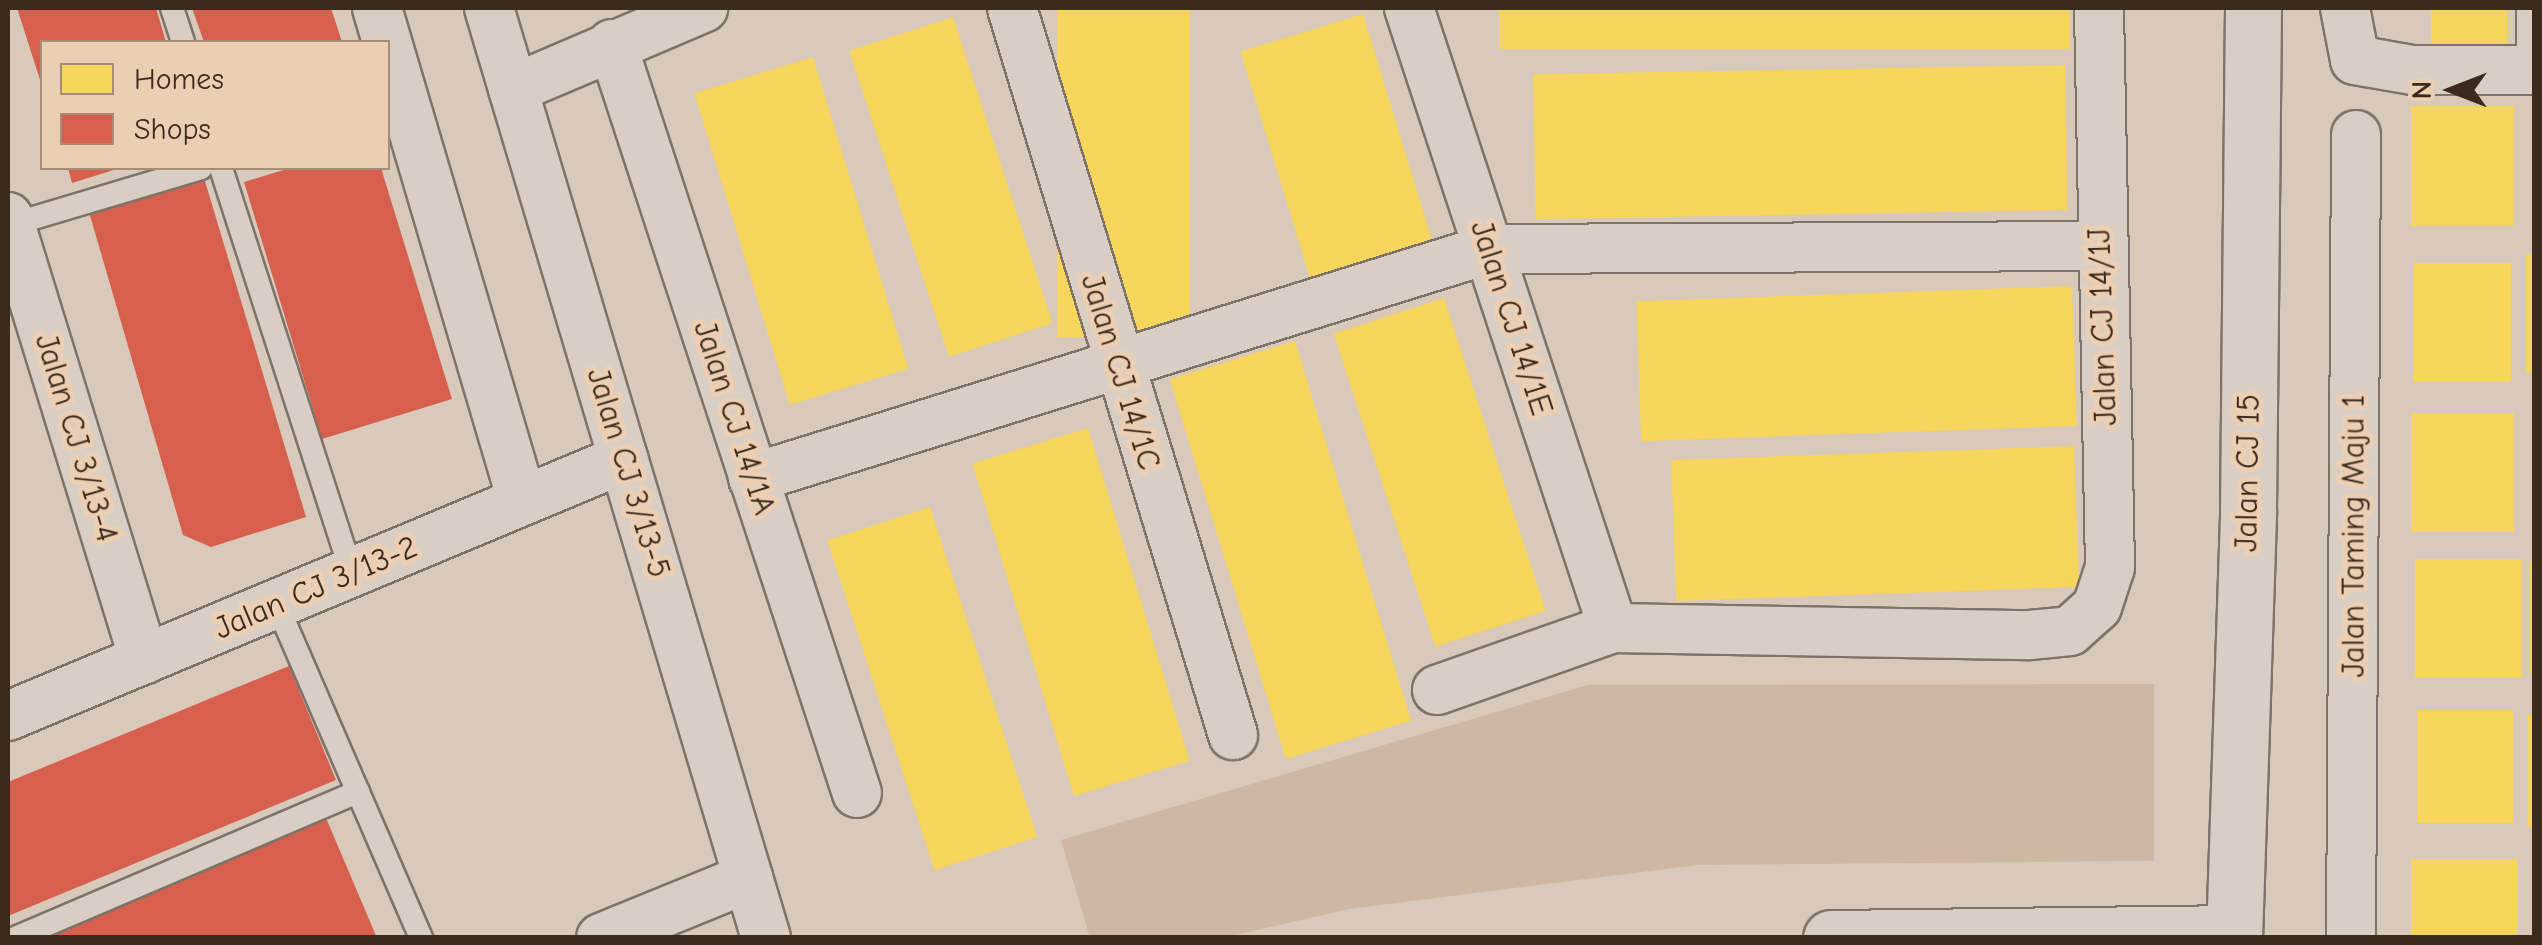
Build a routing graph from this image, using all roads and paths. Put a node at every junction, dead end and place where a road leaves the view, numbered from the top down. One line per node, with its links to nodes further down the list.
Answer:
1 (172, 8): 11 (lane)
2 (378, 8): 12 (street)
3 (489, 8): 16 (street, Jalan CJ 3/13-5)
4 (702, 8): 13 (street)
5 (1012, 8): 24 (street, Jalan CJ 14/1C)
6 (1409, 8): 23 (street, Jalan CJ 14/1E)
7 (2099, 8): 22 (street, Jalan CJ 14/1J)
8 (2253, 8): 38 (street, Jalan CJ 15)
9 (2344, 8): 15 (street)
10 (2528, 8): 15 (lane)
11 (182, 40)
12 (384, 40)
13 (612, 44): 16 (street); 26 (street, Jalan CJ 14/1A)
14 (390, 70): 17 (street)
15 (2531, 70)
16 (513, 89): 25 (street, Jalan CJ 3/13-5)
17 (397, 106): 27 (street)
18 (2356, 135): 44 (street, Jalan Taming Maju 1)
19 (194, 170): 21 (lane)
20 (222, 170): 28 (lane)
21 (9, 221): 31 (street, Jalan CJ 3/13-4)
22 (2100, 246): 23 (street); 30 (street, Jalan CJ 14/1J)
23 (1489, 249): 24 (street); 30 (street, Jalan CJ 14/1E)
24 (1117, 368): 26 (street); 34 (street, Jalan CJ 14/1C)
25 (624, 459): 27 (street, Jalan CJ 3/13-2); 37 (street, Jalan CJ 3/13-5)
26 (753, 478): 36 (street, Jalan CJ 14/1A)
27 (522, 500): 28 (street, Jalan CJ 3/13-2)
28 (352, 573): 29 (street, Jalan CJ 3/13-2)
29 (277, 605): 31 (street, Jalan CJ 3/13-2); 35 (lane)
30 (1613, 628): 32 (street)
31 (144, 660): 33 (street, Jalan CJ 3/13-2)
32 (1437, 690)
33 (8, 716)
34 (1234, 735)
35 (358, 792): 39 (lane); 40 (lane)
36 (856, 793)
37 (748, 878): 41 (street); 42 (street, Jalan CJ 3/13-5)
38 (2234, 935): 43 (street)
39 (15, 938)
40 (421, 938)
41 (601, 938)
42 (766, 938)
43 (1831, 938)
44 (2351, 938)

